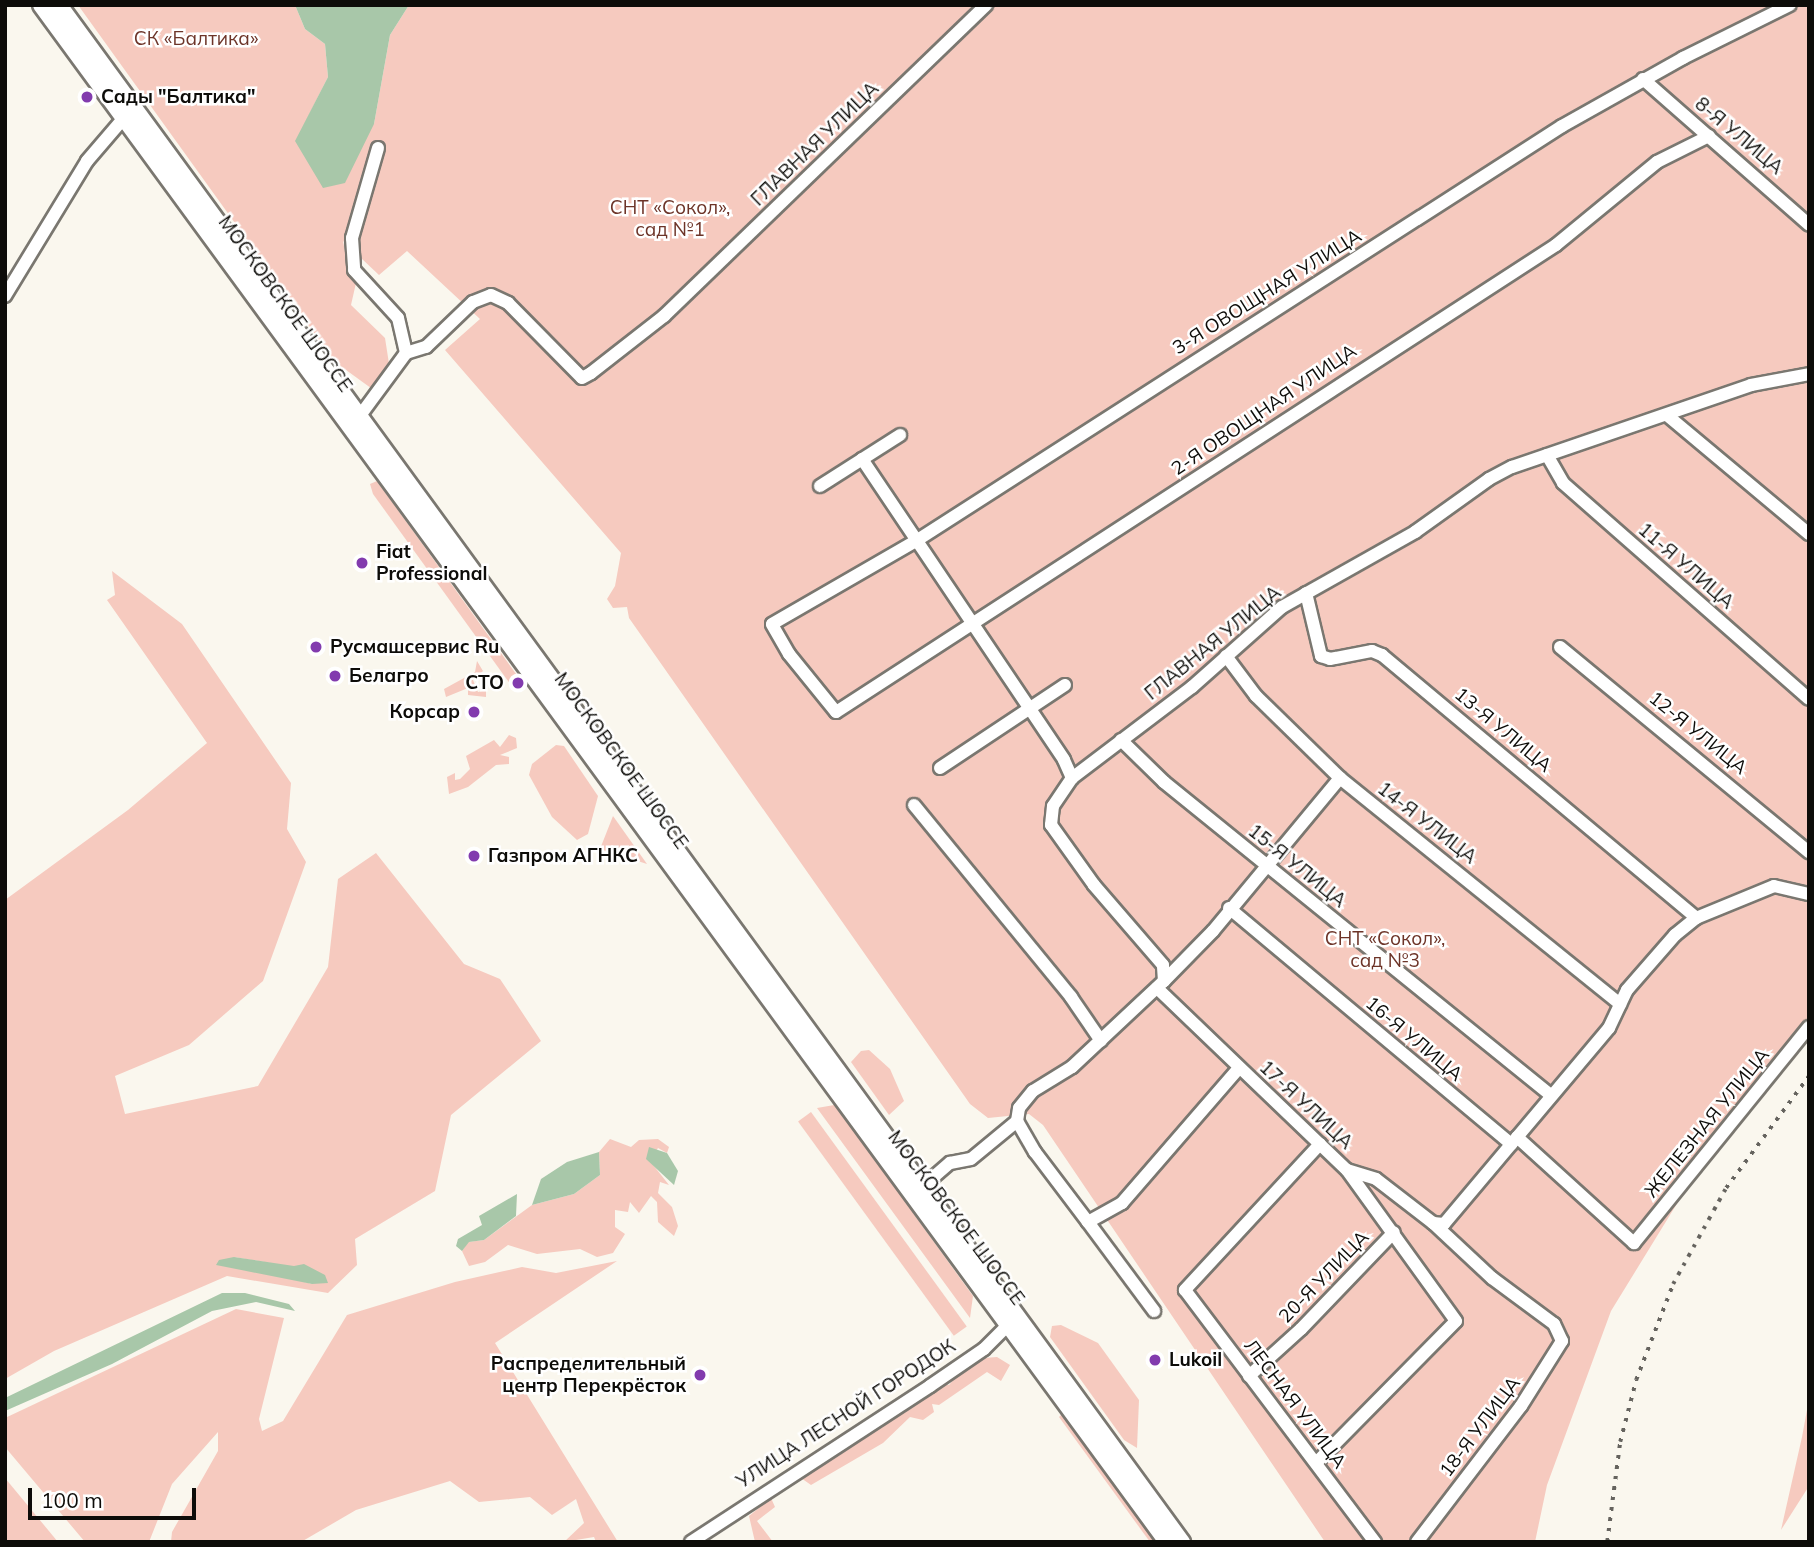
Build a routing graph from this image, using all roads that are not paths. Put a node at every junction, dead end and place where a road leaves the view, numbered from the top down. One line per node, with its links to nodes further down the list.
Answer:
1 (41, 5): 6 (main road, МОСКОВСКОЕ ШОССЕ)
2 (59, 5): 6 (main road, МОСКОВСКОЕ ШОССЕ)
3 (986, 5): 11 (street, ГЛАВНАЯ УЛИЦА)
4 (1790, 5): 5 (street, 3-Я ОВОЩНАЯ УЛИЦА)
5 (1643, 79): 7 (street, 8-Я УЛИЦА); 20 (street, 3-Я ОВОЩНАЯ УЛИЦА)
6 (129, 114): 10 (street); 14 (main road, МОСКОВСКОЕ ШОССЕ); 43 (main road, МОСКОВСКОЕ ШОССЕ)
7 (1709, 136): 9 (street, 8-Я УЛИЦА); 22 (street, 2-Я ОВОЩНАЯ УЛИЦА)
8 (377, 148): 11 (street)
9 (1809, 225)
10 (5, 296)
11 (406, 353): 14 (street, ГЛАВНАЯ УЛИЦА)
12 (1807, 376): 13 (street, ГЛАВНАЯ УЛИЦА)
13 (1668, 416): 16 (street, ГЛАВНАЯ УЛИЦА); 19 (street)
14 (359, 417): 43 (main road, МОСКОВСКОЕ ШОССЕ)
15 (900, 435): 17 (street)
16 (1547, 455): 21 (street, ГЛАВНАЯ УЛИЦА); 26 (street, 11-Я УЛИЦА)
17 (862, 459): 18 (street); 20 (street)
18 (820, 486)
19 (1809, 534)
20 (919, 539): 22 (street); 28 (street, 3-Я ОВОЩНАЯ УЛИЦА)
21 (1306, 593): 24 (street, ГЛАВНАЯ УЛИЦА); 38 (street, 13-Я УЛИЦА)
22 (973, 625): 27 (street); 28 (street, 2-Я ОВОЩНАЯ УЛИЦА)
23 (1560, 647): 34 (street, 12-Я УЛИЦА)
24 (1226, 656): 29 (street, ГЛАВНАЯ УЛИЦА); 32 (street, 14-Я УЛИЦА)
25 (1065, 685): 27 (street)
26 (1809, 699)
27 (1030, 709): 30 (street); 31 (street)
28 (836, 712)
29 (1121, 740): 31 (street, ГЛАВНАЯ УЛИЦА); 35 (street, 15-Я УЛИЦА)
30 (940, 768)
31 (1072, 778): 39 (street, ГЛАВНАЯ УЛИЦА)
32 (1340, 778): 35 (street); 40 (street, 14-Я УЛИЦА)
33 (914, 805): 42 (street)
34 (1809, 852)
35 (1265, 865): 37 (street); 45 (street, 15-Я УЛИЦА)
36 (1809, 894): 38 (street)
37 (1229, 908): 39 (street); 47 (street, 16-Я УЛИЦА)
38 (1696, 918): 40 (street)
39 (1161, 984): 42 (street); 44 (street, 17-Я УЛИЦА)
40 (1620, 1004): 45 (street)
41 (1809, 1027): 54 (street, ЖЕЛЕЗНАЯ УЛИЦА)
42 (1101, 1041): 46 (street)
43 (823, 1064): 50 (main road, МОСКОВСКОЕ ШОССЕ); 56 (main road, МОСКОВСКОЕ ШОССЕ)
44 (1239, 1068): 48 (street, 17-Я УЛИЦА); 51 (street)
45 (1551, 1095): 47 (street)
46 (1017, 1121): 50 (street); 51 (street)
47 (1514, 1141): 52 (street); 54 (street, 16-Я УЛИЦА)
48 (1320, 1144): 49 (street, 17-Я УЛИЦА); 58 (street, ЛЕСНАЯ УЛИЦА)
49 (1347, 1170): 52 (street, 17-Я УЛИЦА); 53 (street)
50 (922, 1187): 56 (main road, МОСКОВСКОЕ ШОССЕ)
51 (1088, 1222): 55 (street)
52 (1438, 1224): 57 (street, 17-Я УЛИЦА)
53 (1394, 1232): 58 (street, 20-Я УЛИЦА); 59 (street)
54 (1634, 1243)
55 (1154, 1311)
56 (1012, 1317): 60 (street, УЛИЦА ЛЕСНОЙ ГОРОДОК); 61 (main road, МОСКОВСКОЕ ШОССЕ); 62 (main road, МОСКОВСКОЕ ШОССЕ)
57 (1559, 1331): 64 (street, 18-Я УЛИЦА)
58 (1249, 1376): 59 (street, ЛЕСНАЯ УЛИЦА)
59 (1316, 1463): 63 (street, ЛЕСНАЯ УЛИЦА)
60 (691, 1542)
61 (1167, 1542)
62 (1182, 1542)
63 (1375, 1542)
64 (1416, 1542)

